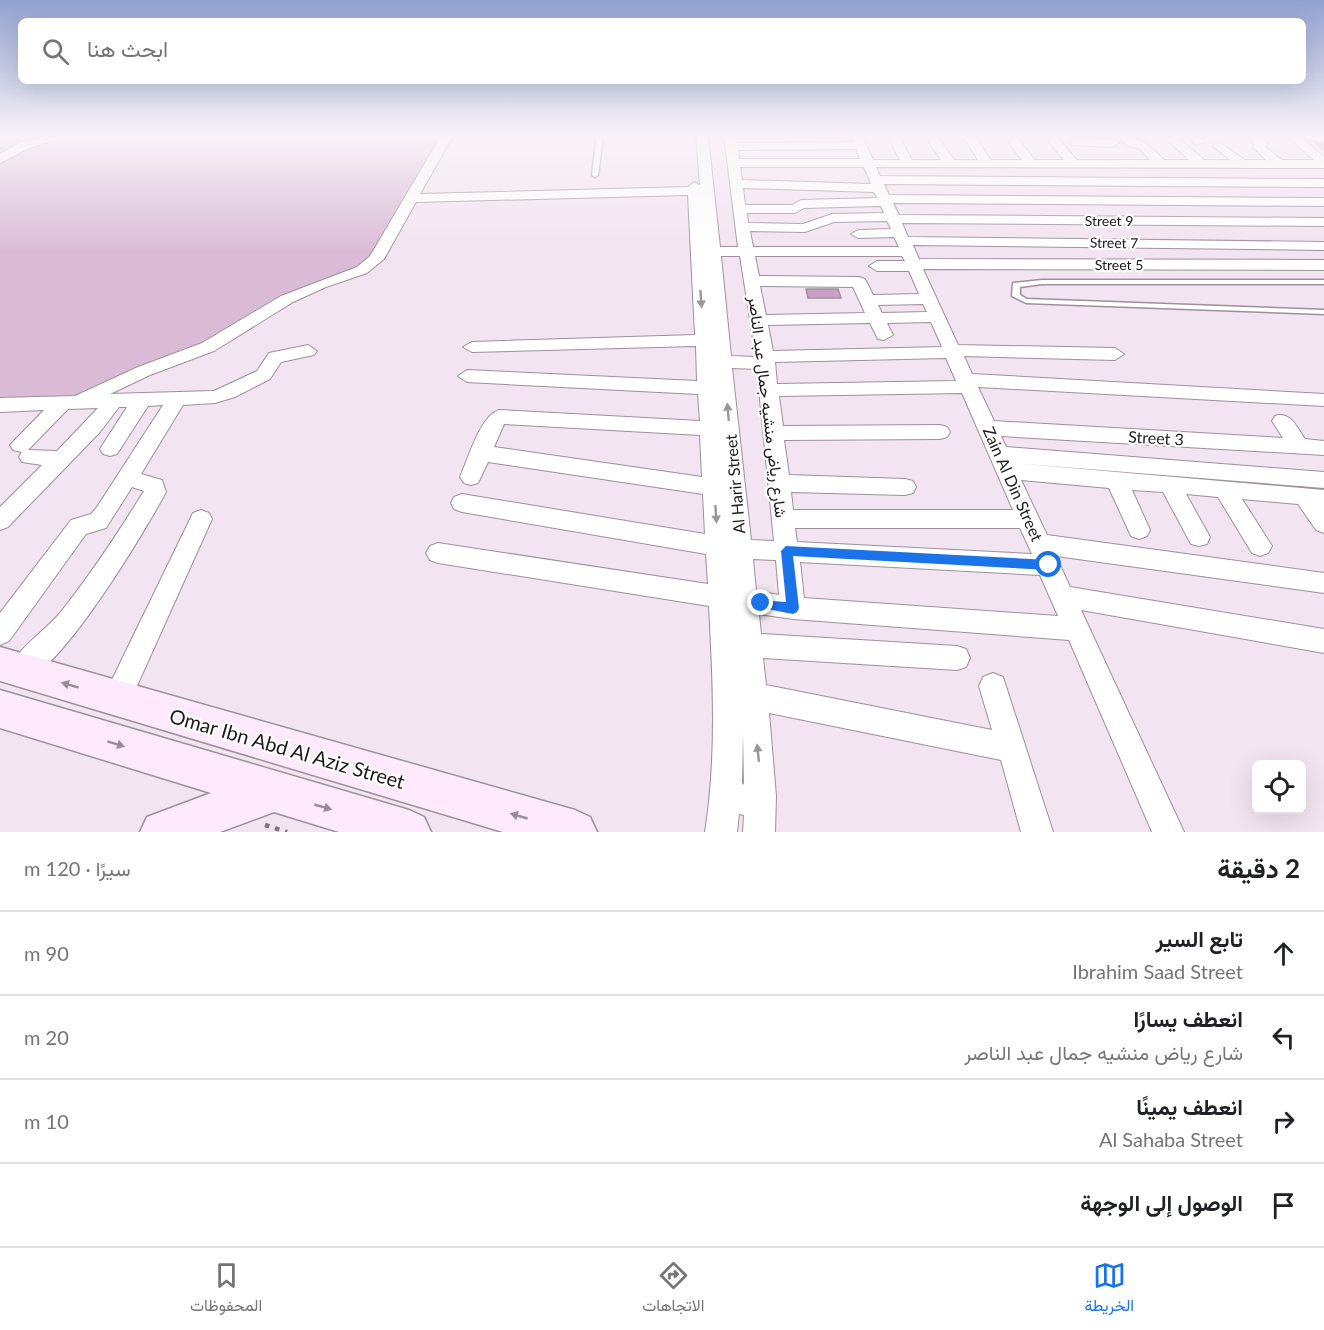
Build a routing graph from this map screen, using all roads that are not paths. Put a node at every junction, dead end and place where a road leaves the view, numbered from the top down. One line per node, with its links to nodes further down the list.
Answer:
1 (717, 174): 22 (street, Al Harir Street); 23 (street, شارع رياض منشيه جمال عبد الناصر); 35 (street, Al Harir Street, one-way to 35)
2 (425, 175): 13 (street)
3 (706, 175): 13 (street)
4 (718, 175): 16 (street)
5 (719, 175): 16 (street)
6 (721, 175): 16 (street)
7 (721, 175): 16 (street)
8 (721, 175): 16 (street)
9 (902, 175): 16 (street)
10 (1102, 175): 11 (street)
11 (1109, 182): 12 (street); 14 (street); 16 (street)
12 (1324, 183)
13 (412, 198): 51 (street)
14 (1127, 200): 15 (street); 16 (street); 17 (street)
15 (1324, 202)
16 (889, 207): 17 (street, Street 9); 19 (street); 20 (street, Street 7); 23 (street); 24 (street, Street 5); 25 (street); 30 (street, Zain Al Din Street)
17 (1146, 221): 18 (street, Street 9); 20 (street)
18 (1324, 222)
19 (858, 234)
20 (1168, 244): 21 (street, Street 7); 24 (street)
21 (1324, 246)
22 (713, 251): 23 (street); 42 (street, Al Harir Street)
23 (747, 251): 27 (street, شارع رياض منشيه جمال عبد الناصر)
24 (1188, 265): 26 (street, Street 5)
25 (877, 266)
26 (1324, 266)
27 (752, 281): 29 (street); 33 (street, شارع رياض منشيه جمال عبد الناصر)
28 (1324, 282): 31 (lane)
29 (869, 300): 30 (street); 32 (street)
30 (934, 308): 32 (street); 39 (street, Zain Al Din Street)
31 (1324, 312)
32 (877, 318): 33 (street); 34 (street)
33 (759, 320): 41 (street, شارع رياض منشيه جمال عبد الناصر)
34 (884, 335)
35 (704, 340): 36 (street); 46 (street, Al Harir Street)
36 (513, 346): 37 (street); 44 (street)
37 (472, 347)
38 (308, 351): 48 (street)
39 (953, 351): 40 (street); 41 (street); 45 (street, Zain Al Din Street)
40 (1115, 354)
41 (766, 360): 42 (street); 47 (street, شارع رياض منشيه جمال عبد الناصر)
42 (723, 362): 84 (street, Al Harir Street, one-way to 42)
43 (466, 376): 44 (street)
44 (506, 378): 46 (street)
45 (968, 384): 47 (street); 49 (street); 55 (street, Zain Al Din Street)
46 (707, 388): 56 (street, Al Harir Street)
47 (769, 390): 58 (street, شارع رياض منشيه جمال عبد الناصر)
48 (177, 399): 50 (street); 66 (street)
49 (1324, 400)
50 (141, 401): 52 (street); 61 (street)
51 (70, 403): 52 (street); 53 (street); 63 (street)
52 (112, 403): 63 (street)
53 (0, 405)
54 (1282, 421): 59 (street)
55 (988, 428): 59 (street, Street 3); 64 (street, Zain Al Din Street)
56 (710, 429): 62 (street); 71 (street, Al Harir Street)
57 (940, 432): 58 (street)
58 (774, 433): 69 (street, شارع رياض منشيه جمال عبد الناصر)
59 (1299, 446): 60 (street, Street 3)
60 (1324, 448)
61 (110, 449)
62 (481, 453): 65 (street); 71 (street)
63 (62, 459): 76 (street)
64 (1003, 463): 67 (street); 68 (street); 79 (street, Zain Al Din Street)
65 (471, 477)
66 (129, 478): 93 (street); 97 (street)
67 (1324, 480)
68 (1117, 481): 70 (street); 81 (street)
69 (779, 483): 72 (street); 78 (street, شارع رياض منشيه جمال عبد الناصر)
70 (1170, 485): 73 (street); 82 (street)
71 (714, 486): 84 (street, Al Harir Street, one-way to 84)
72 (905, 487)
73 (1225, 490): 74 (street); 83 (street)
74 (1315, 498): 80 (street)
75 (462, 503): 84 (street)
76 (2, 517)
77 (201, 519): 100 (street)
78 (783, 519): 79 (street); 85 (street, شارع رياض منشيه جمال عبد الناصر)
79 (1028, 519): 87 (street, Zain Al Din Street)
80 (1324, 524)
81 (1139, 530)
82 (1199, 537)
83 (1260, 546)
84 (729, 548): 85 (street); 90 (street, Al Harir Street)
85 (786, 551): 87 (street); 91 (street, شارع رياض منشيه جمال عبد الناصر)
86 (438, 553): 90 (street)
87 (1044, 555): 88 (street); 89 (street, Zain Al Din Street)
88 (1324, 583)
89 (1063, 596): 92 (street, Zain Al Din Street); 94 (street)
90 (733, 598): 91 (street); 95 (street, Al Harir Street); 103 (street, Al Harir Street)
91 (793, 608): 92 (street)
92 (1078, 629): 112 (street, Zain Al Din Street)
93 (0, 633)
94 (1324, 641)
95 (749, 645): 96 (street); 99 (street, Al Harir Street)
96 (957, 658)
97 (11, 668): 100 (main road, Omar Ibn Abd Al Aziz Street, one-way to 97)
98 (993, 686): 102 (street)
99 (753, 696): 102 (street); 104 (street, Al Harir Street, one-way to 99)
100 (117, 699): 108 (main road, Omar Ibn Abd Al Aziz Street, one-way to 100)
101 (0, 709): 105 (main road, one-way to 105)
102 (1011, 748): 111 (street)
103 (727, 788): 104 (street); 109 (street, Al Harir Street)
104 (761, 796): 110 (street, Al Harir Street)
105 (266, 807): 106 (main road); 107 (main road, one-way to 107)
106 (162, 832)
107 (409, 832)
108 (575, 832)
109 (721, 832)
110 (759, 832)
111 (1037, 832)
112 (1168, 832)

